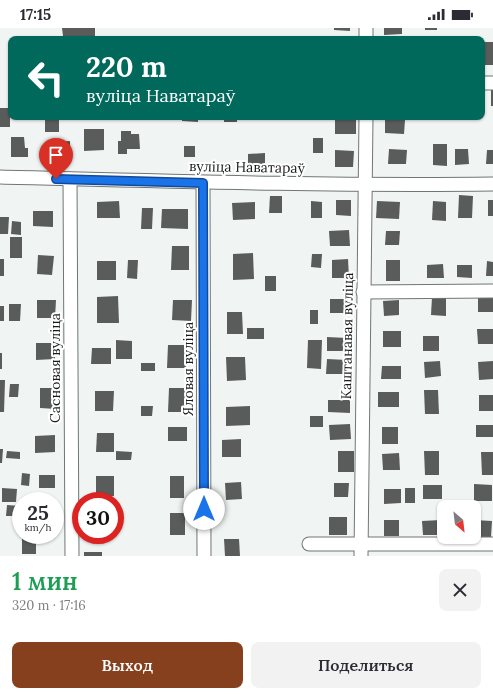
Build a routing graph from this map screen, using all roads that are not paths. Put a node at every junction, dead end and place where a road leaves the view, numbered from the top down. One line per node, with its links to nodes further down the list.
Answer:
1 (366, 120): 6 (street, Каштанавая вуліца)
2 (0, 178): 3 (street, вуліца Наватараў)
3 (70, 179): 4 (street, вуліца Наватараў); 12 (street, Сасновая вуліца)
4 (203, 183): 6 (street, вуліца Наватараў); 13 (street, Яловая вуліца)
5 (493, 184): 6 (street, вуліца Наватараў)
6 (366, 185): 8 (street, Каштанавая вуліца)
7 (493, 290): 8 (street)
8 (363, 292): 11 (street, Каштанавая вуліца)
9 (309, 544): 11 (street)
10 (493, 544): 11 (street)
11 (362, 550)
12 (72, 556)
13 (204, 556)

